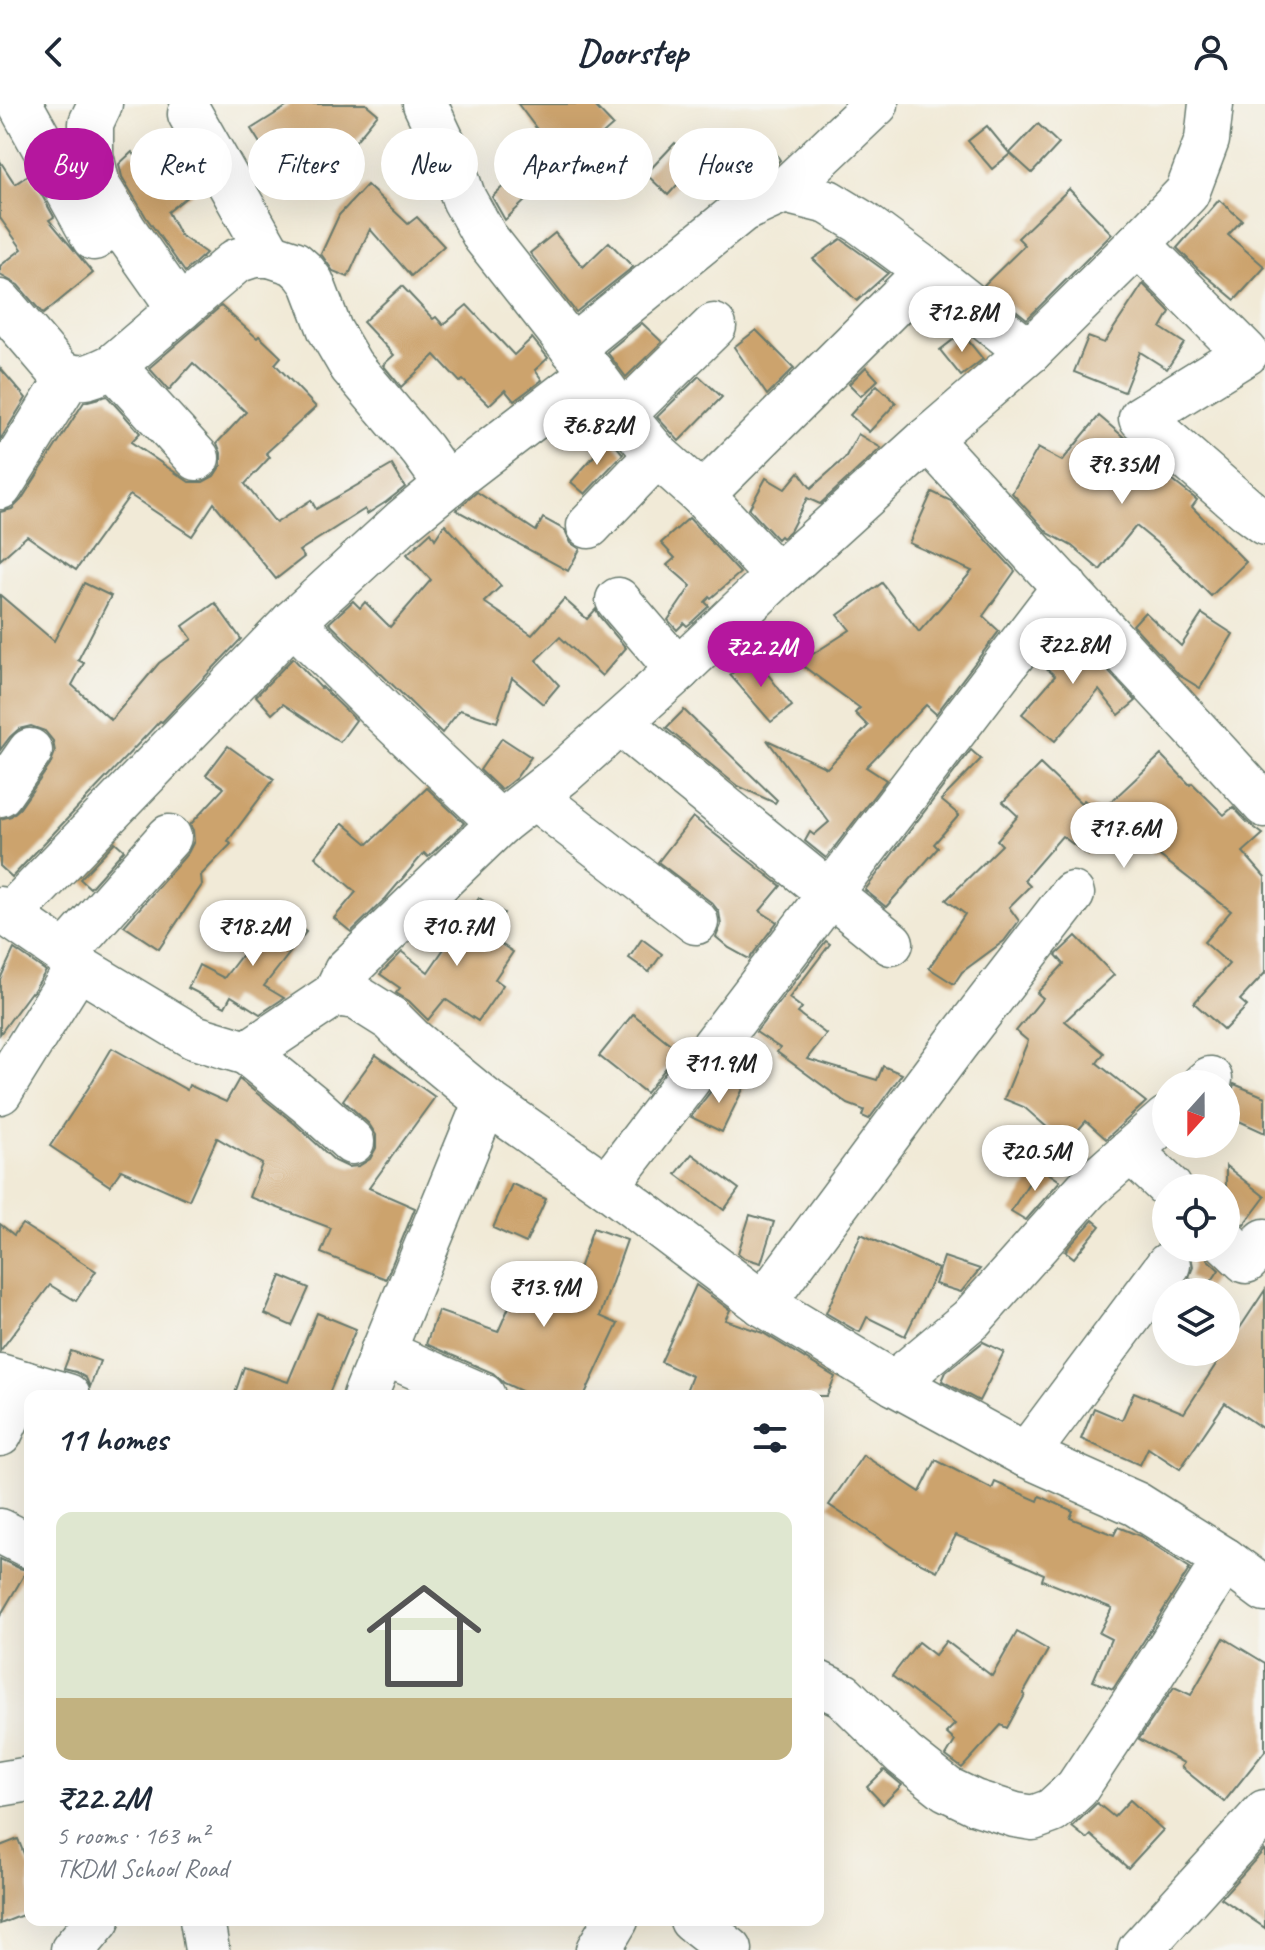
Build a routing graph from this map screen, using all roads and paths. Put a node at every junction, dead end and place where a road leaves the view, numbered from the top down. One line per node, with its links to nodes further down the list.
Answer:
1 (20, 104): 8 (street)
2 (100, 104): 8 (street)
3 (425, 104): 16 (street)
4 (1211, 104): 9 (street)
5 (872, 105): 7 (street)
6 (190, 114): 10 (street)
7 (784, 191): 11 (street); 16 (street)
8 (120, 222): 13 (street)
9 (1138, 244): 15 (street); 26 (street)
10 (270, 255): 13 (street); 23 (street)
11 (927, 271): 15 (street); 25 (street)
12 (0, 302): 18 (street)
13 (180, 309): 17 (street)
14 (714, 326): 19 (street)
15 (1029, 352): 20 (street)
16 (582, 361): 19 (street); 23 (street)
17 (113, 366): 18 (street); 22 (street)
18 (69, 377): 24 (street)
19 (623, 415): 21 (street)
20 (928, 439): 28 (street); 29 (street)
21 (657, 455): 25 (street); 27 (street)
22 (197, 458)
23 (447, 485): 31 (street)
24 (0, 487)
25 (702, 495): 28 (street)
26 (1265, 523)
27 (589, 526)
28 (777, 576): 32 (street)
29 (1065, 586): 37 (street); 40 (street)
30 (618, 600): 32 (street)
31 (293, 622): 38 (street); 42 (street)
32 (678, 670): 33 (street)
33 (620, 723): 36 (street); 40 (street)
34 (30, 751): 35 (street)
35 (0, 794)
36 (534, 797): 38 (street); 43 (street)
37 (1265, 805)
38 (500, 823): 46 (street)
39 (169, 837): 45 (street)
40 (830, 893): 44 (street); 54 (street)
41 (1072, 894): 58 (street)
42 (5, 912): 45 (street)
43 (696, 922)
44 (891, 943)
45 (71, 960): 47 (street); 48 (street)
46 (335, 994): 47 (street); 49 (street)
47 (247, 1053): 51 (street)
48 (0, 1092)
49 (486, 1101): 54 (street); 59 (street)
50 (1152, 1132): 52 (street)
51 (352, 1142)
52 (1131, 1151): 53 (street); 61 (street)
53 (1155, 1174)
54 (607, 1186): 58 (street)
55 (1265, 1241): 56 (street)
56 (1240, 1255)
57 (1168, 1265): 66 (street)
58 (763, 1304): 61 (street)
59 (382, 1352): 63 (street); 64 (street)
60 (12, 1380): 62 (street); 65 (street)
61 (894, 1383): 66 (street)
62 (47, 1390)
63 (367, 1390)
64 (469, 1390)
65 (0, 1434)
66 (1026, 1455): 69 (street)
67 (0, 1531): 68 (street)
68 (24, 1543)
69 (1225, 1560): 70 (street); 71 (street)
70 (1265, 1590)
71 (824, 1686)
72 (24, 1780): 73 (street)
73 (0, 1784)
74 (1265, 1812): 83 (street)
75 (93, 1926): 79 (street)
76 (203, 1926): 80 (street)
77 (612, 1926): 81 (street)
78 (700, 1926): 82 (street)
79 (73, 1950)
80 (207, 1950)
81 (598, 1950)
82 (730, 1950)
83 (1140, 1950)

